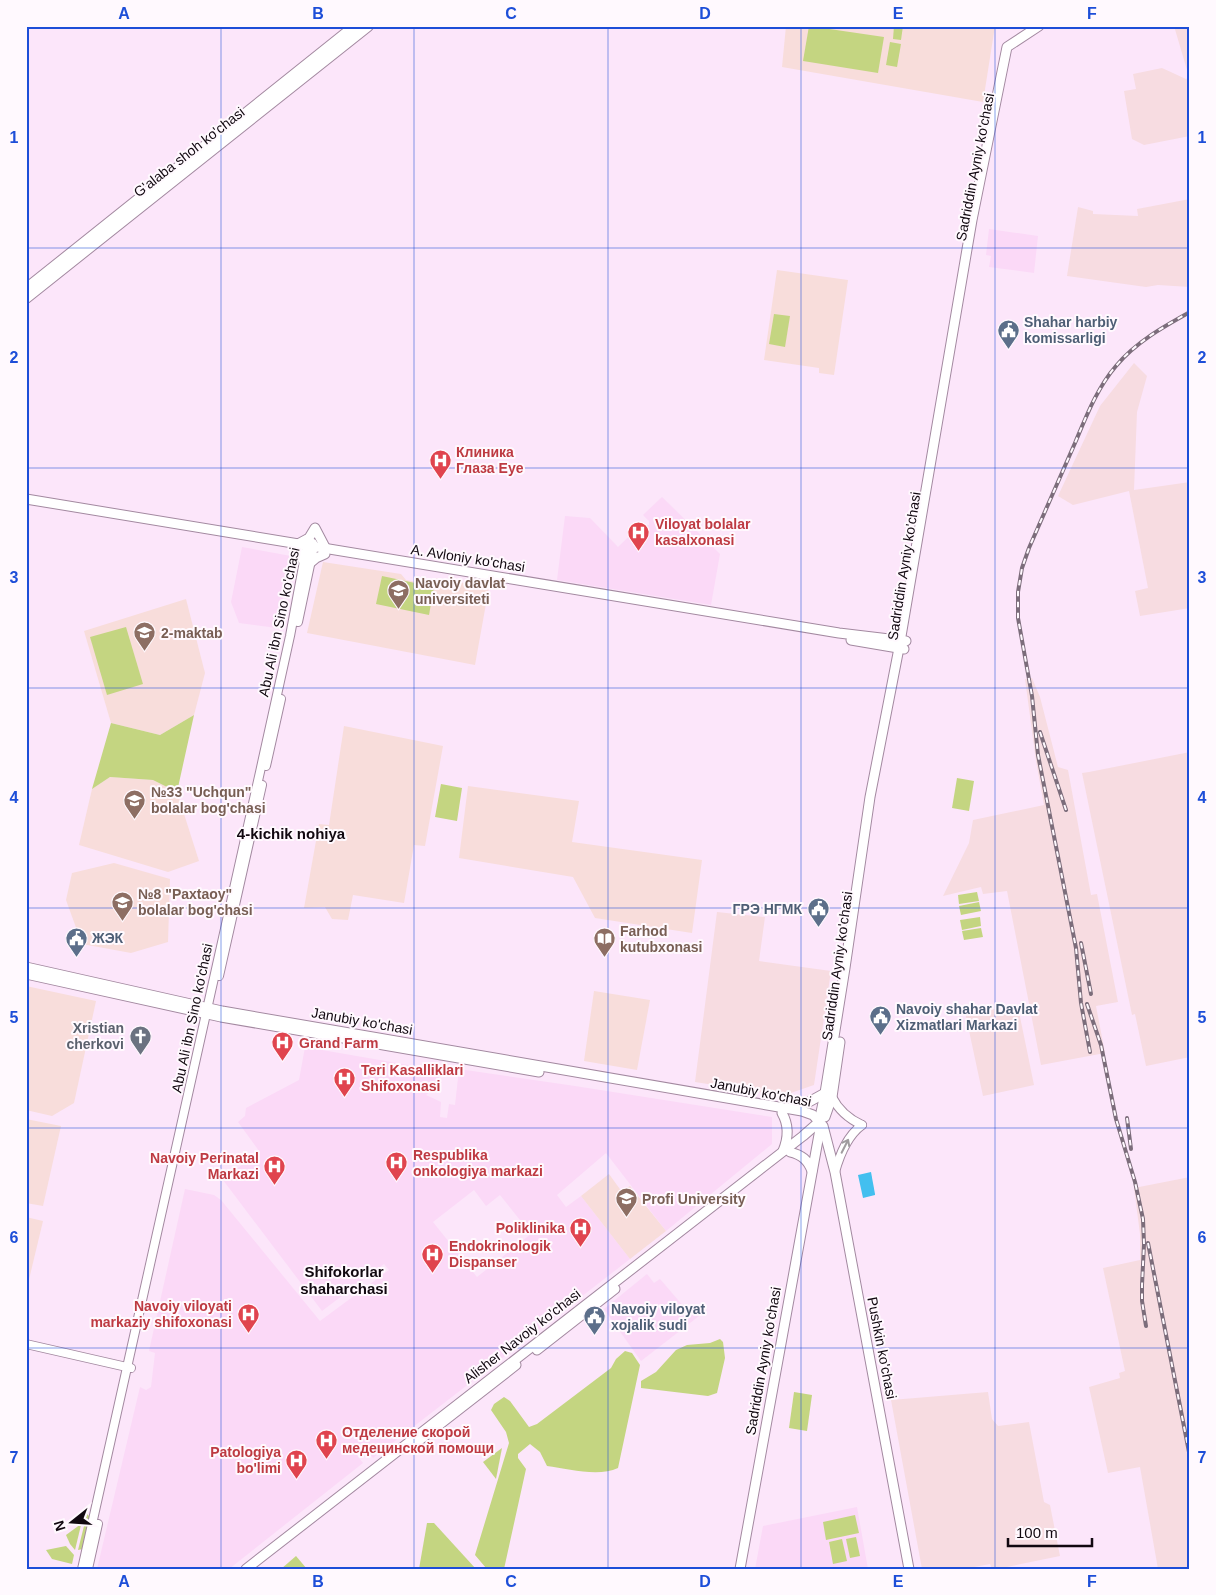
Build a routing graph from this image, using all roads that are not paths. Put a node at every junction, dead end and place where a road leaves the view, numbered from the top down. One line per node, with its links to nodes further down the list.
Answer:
1 (355, 26): 6 (main road, G'alaba shoh ko'chasi)
2 (368, 26): 7 (main road, G'alaba shoh ko'chasi)
3 (1040, 26): 5 (main road)
4 (1048, 26): 5 (main road)
5 (1010, 48): 13 (main road, Sadriddin Ayniy ko'chasi); 15 (main road, Sadriddin Ayniy ko'chasi)
6 (26, 289)
7 (26, 298)
8 (26, 500): 10 (main road, A. Avloniy ko'chasi)
9 (26, 505): 10 (main road, A. Avloniy ko'chasi)
10 (306, 548): 11 (main road, A. Avloniy ko'chasi); 11 (main road); 12 (street, Abu Ali ibn Sino ko'chasi); 12 (main road)
11 (325, 551): 12 (main road); 14 (main road, A. Avloniy ko'chasi)
12 (307, 562): 19 (street, Abu Ali ibn Sino ko'chasi)
13 (904, 621): 14 (main road); 15 (main road, Sadriddin Ayniy ko'chasi)
14 (880, 641): 15 (main road, A. Avloniy ko'chasi); 16 (main road)
15 (902, 644): 16 (main road, Sadriddin Ayniy ko'chasi); 20 (main road, Sadriddin Ayniy ko'chasi)
16 (895, 667): 20 (main road, Sadriddin Ayniy ko'chasi)
17 (26, 967): 19 (main road, Janubiy ko'chasi)
18 (26, 974): 19 (main road, Janubiy ko'chasi)
19 (209, 1011): 21 (main road, Janubiy ko'chasi); 27 (street, Abu Ali ibn Sino ko'chasi)
20 (828, 1095): 21 (main road); 22 (main road, Sadriddin Ayniy ko'chasi); 25 (street, one-way to 20)
21 (784, 1111): 22 (main road, Janubiy ko'chasi); 23 (main road)
22 (820, 1128): 23 (main road, Alisher Navoiy ko'chasi); 24 (main road, Sadriddin Ayniy ko'chasi); 25 (main road, Pushkin ko'chasi)
23 (786, 1152): 24 (main road); 30 (main road, Alisher Navoiy ko'chasi); 31 (main road, Alisher Navoiy ko'chasi)
24 (812, 1171): 32 (main road, Sadriddin Ayniy ko'chasi)
25 (834, 1172): 33 (main road, Pushkin ko'chasi)
26 (26, 1344): 27 (street)
27 (129, 1367): 28 (street, Abu Ali ibn Sino ko'chasi); 29 (street, Abu Ali ibn Sino ko'chasi)
28 (82, 1569)
29 (88, 1569)
30 (246, 1569)
31 (256, 1569)
32 (740, 1569)
33 (909, 1569)

